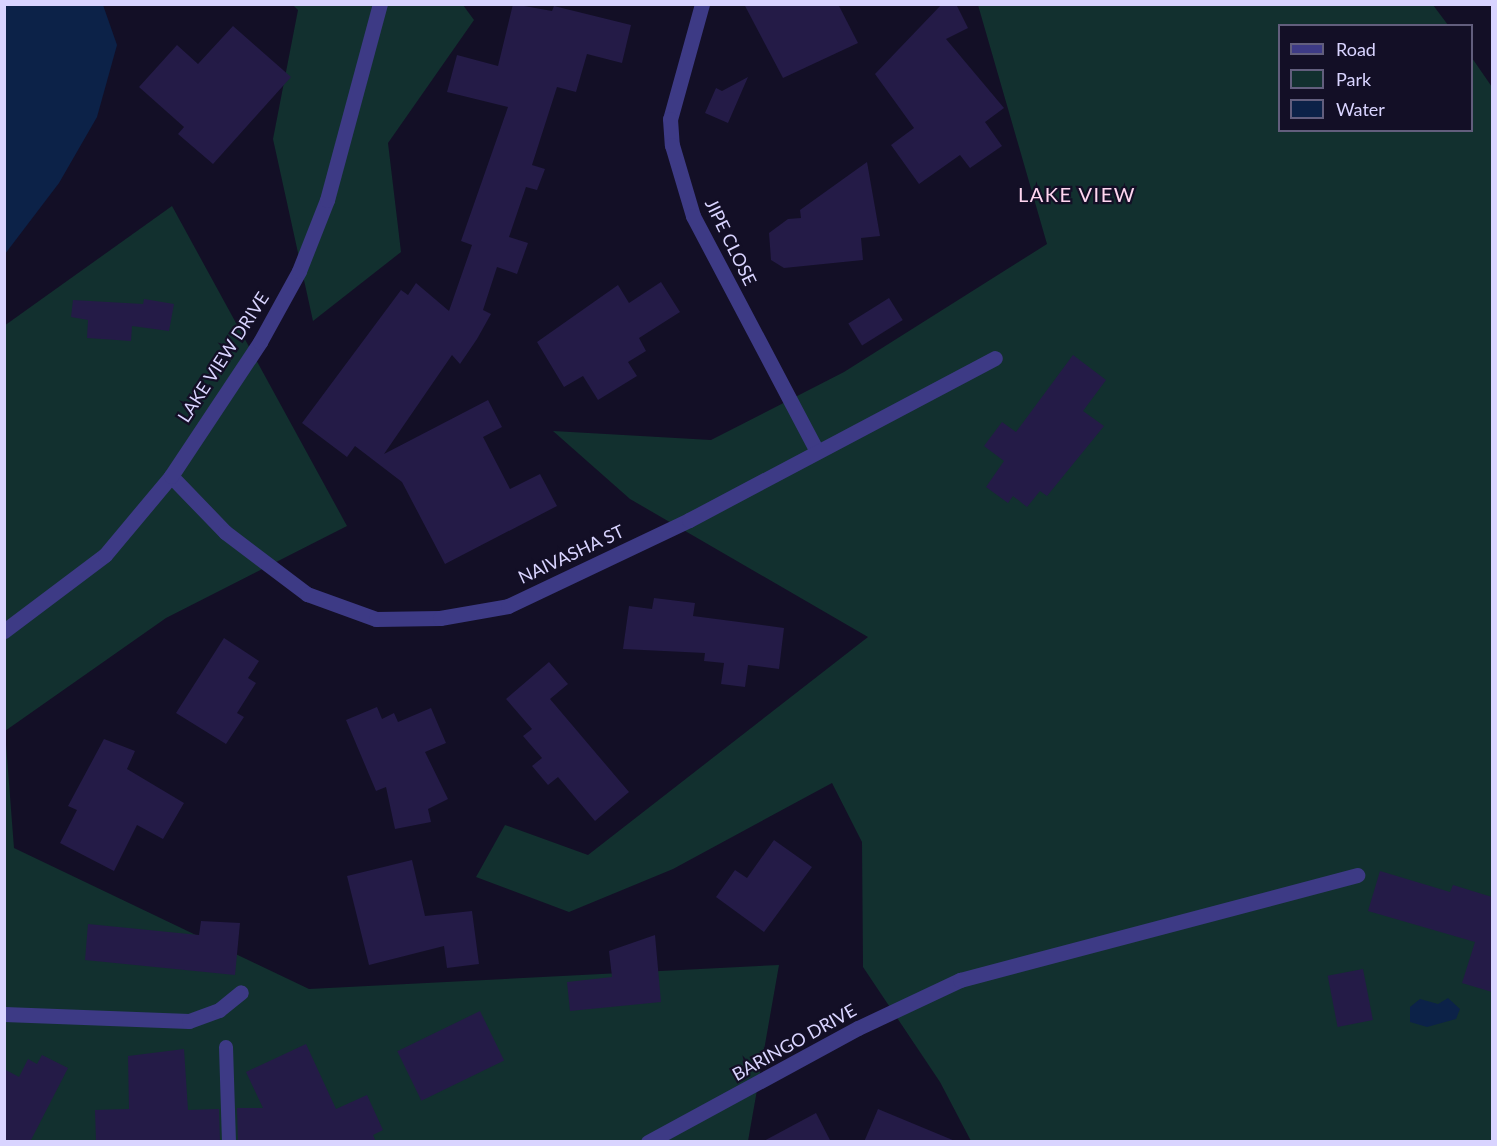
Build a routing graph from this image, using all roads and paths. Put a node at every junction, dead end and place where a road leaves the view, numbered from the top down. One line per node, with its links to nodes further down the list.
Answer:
1 (380, 4): 5 (street, LAKE VIEW DRIVE)
2 (702, 4): 4 (street, JIPE CLOSE)
3 (995, 358): 4 (street, NAIVASHA ST)
4 (816, 449): 5 (street, NAIVASHA ST)
5 (171, 476): 6 (street, LAKE VIEW DRIVE)
6 (4, 631)
7 (1357, 875): 12 (street, BARINGO DRIVE)
8 (242, 992): 9 (street)
9 (4, 1014)
10 (225, 1047): 11 (lane)
11 (229, 1142)
12 (648, 1142)

